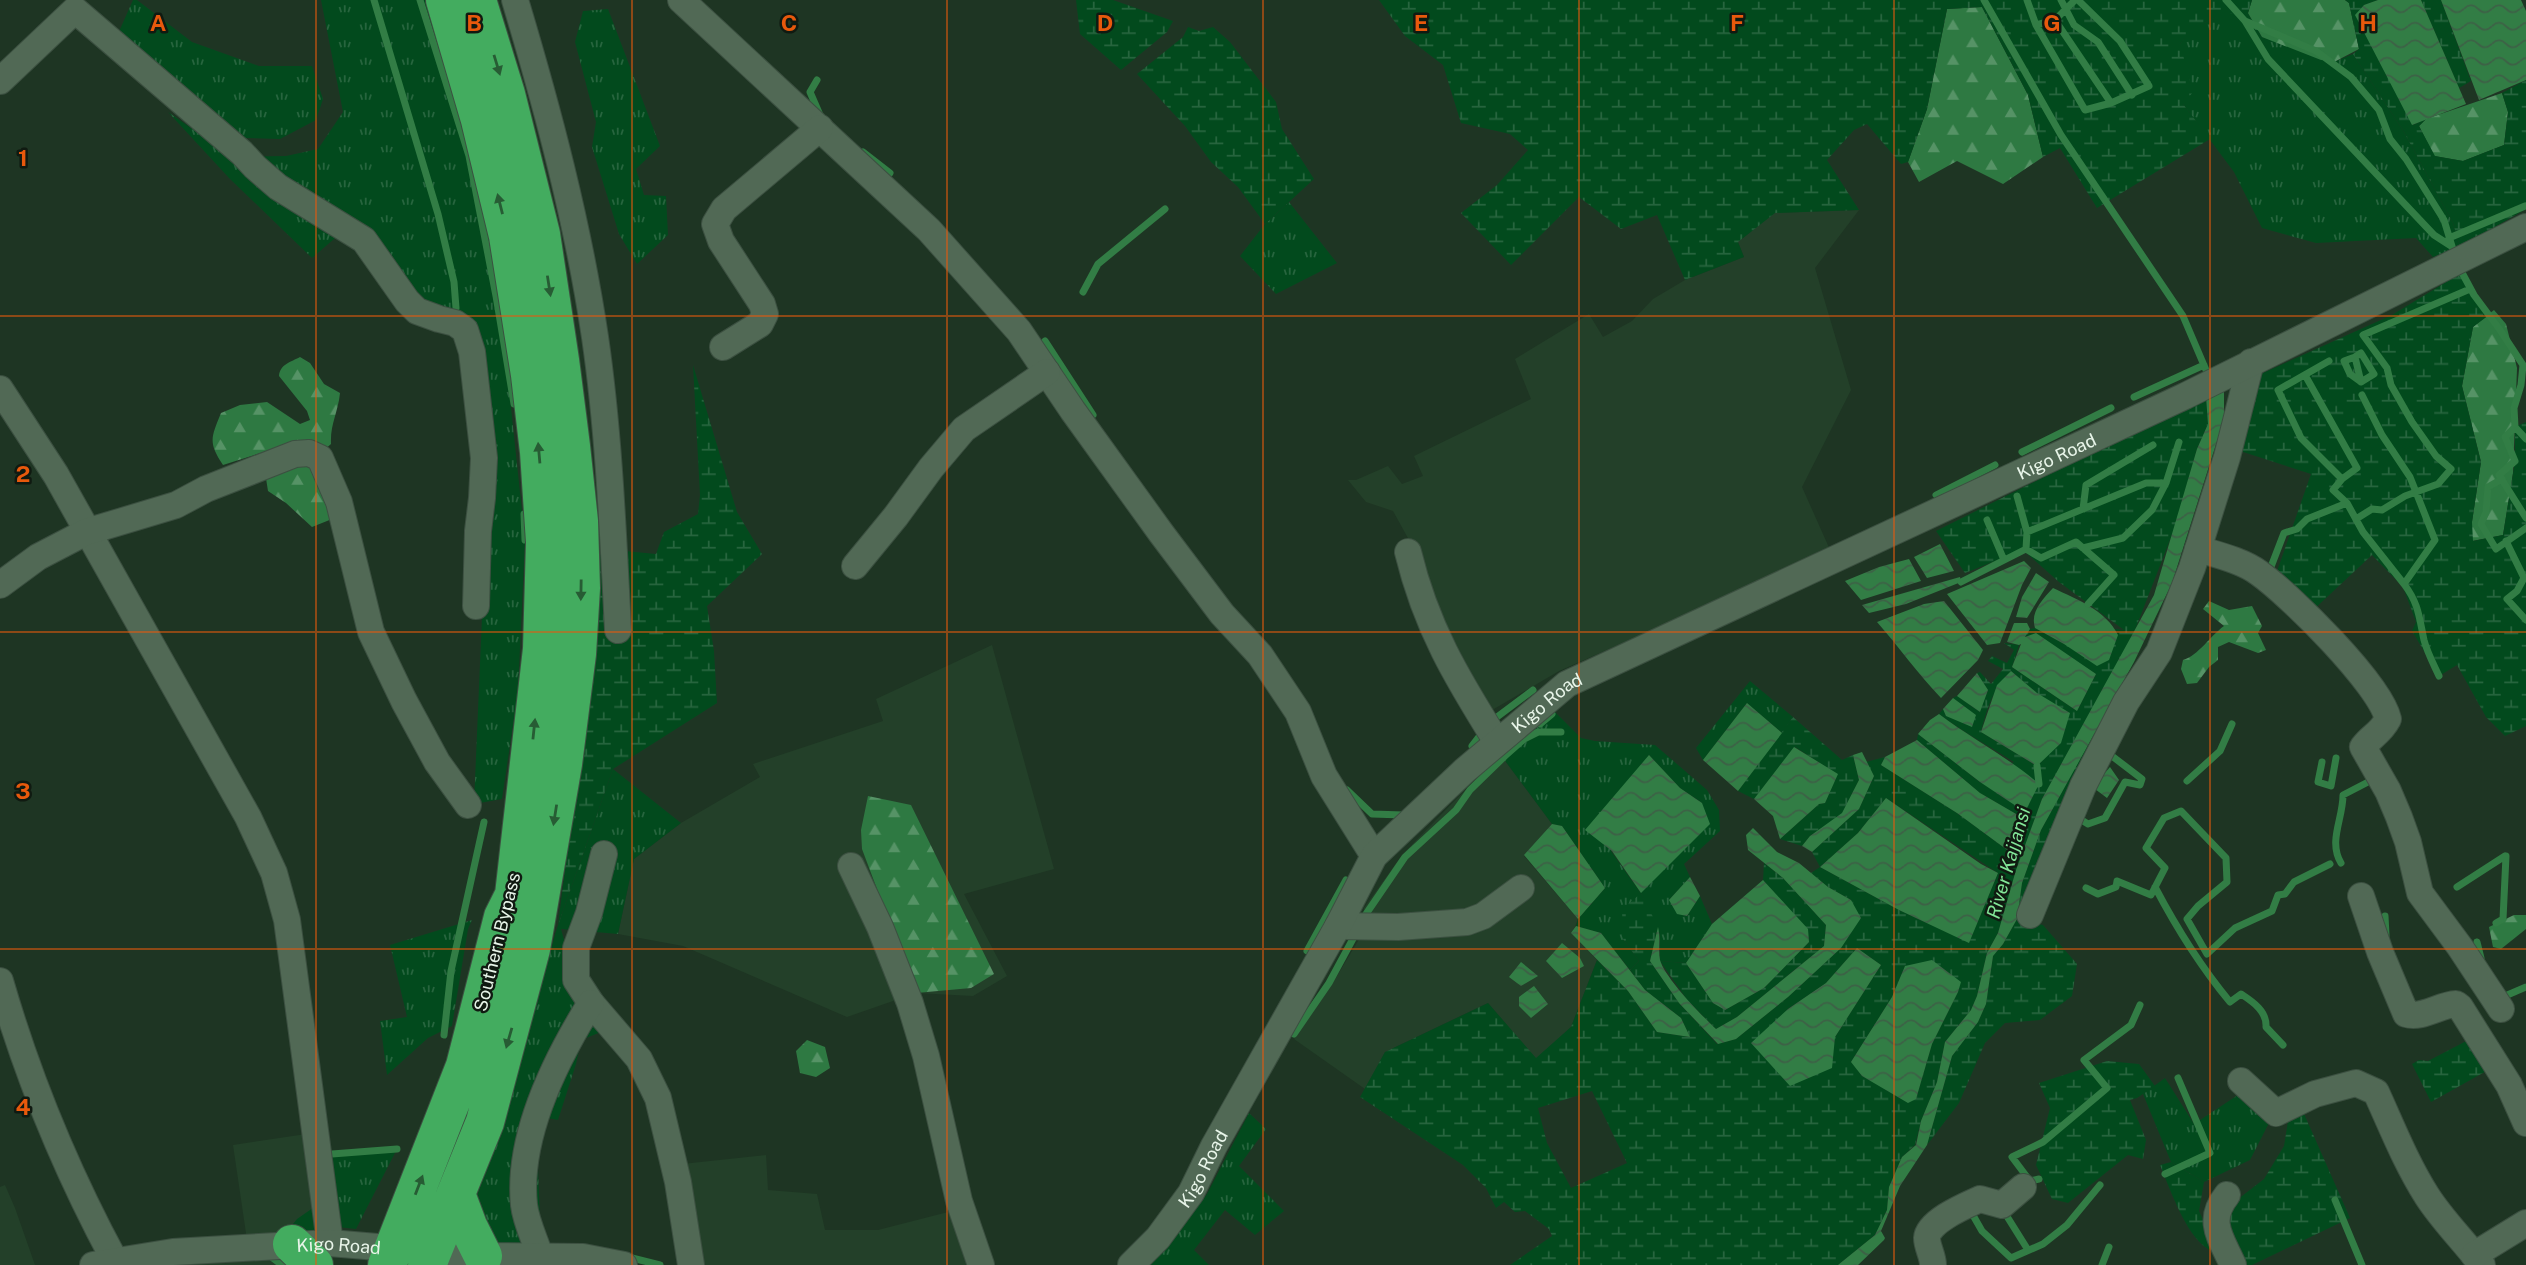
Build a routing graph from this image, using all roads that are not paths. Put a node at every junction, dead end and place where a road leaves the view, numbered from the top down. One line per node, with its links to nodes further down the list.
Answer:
1 (446, 0): 13 (highway, one-way to 1)
2 (477, 0): 13 (highway, one-way to 13)
3 (515, 0): 20 (street)
4 (681, 0): 7 (street)
5 (69, 5): 6 (street); 19 (street)
6 (0, 81)
7 (820, 128): 9 (street); 11 (street)
8 (2526, 227): 10 (street)
9 (723, 347)
10 (2239, 368): 15 (street); 21 (street, Kigo Road)
11 (1047, 372): 17 (street); 24 (street)
12 (0, 389): 14 (street)
13 (561, 521): 36 (highway, Southern Bypass, one-way to 36); 42 (highway, Southern Bypass, one-way to 13)
14 (86, 532): 18 (street); 22 (street); 39 (street)
15 (2198, 549): 28 (street); 32 (street)
16 (1408, 552): 21 (street)
17 (855, 566)
18 (0, 585)
19 (476, 606)
20 (618, 630)
21 (1497, 742): 24 (street, Kigo Road)
22 (468, 805)
23 (604, 854): 31 (street)
24 (1374, 856): 29 (street, Kigo Road)
25 (851, 866): 47 (street)
26 (1521, 888): 29 (street)
27 (2361, 896): 34 (street)
28 (2030, 915)
29 (1338, 926): 48 (street, Kigo Road)
30 (0, 981): 44 (street)
31 (592, 1003): 41 (street); 46 (street)
32 (2501, 1009)
33 (2241, 1081): 43 (street)
34 (2526, 1123)
35 (2023, 1187): 49 (street)
36 (456, 1194): 40 (highway); 42 (highway, Southern Bypass)
37 (2227, 1195): 50 (street)
38 (2526, 1223): 43 (street)
39 (312, 1251): 42 (street, Kigo Road); 44 (street, Kigo Road)
40 (483, 1256): 41 (street, Kigo Road); 42 (street, Kigo Road)
41 (540, 1256): 45 (street, Kigo Road)
42 (410, 1258)
43 (2478, 1260)
44 (104, 1263)
45 (624, 1265)
46 (691, 1265)
47 (981, 1265)
48 (1131, 1265)
49 (1933, 1265)
50 (2233, 1265)

